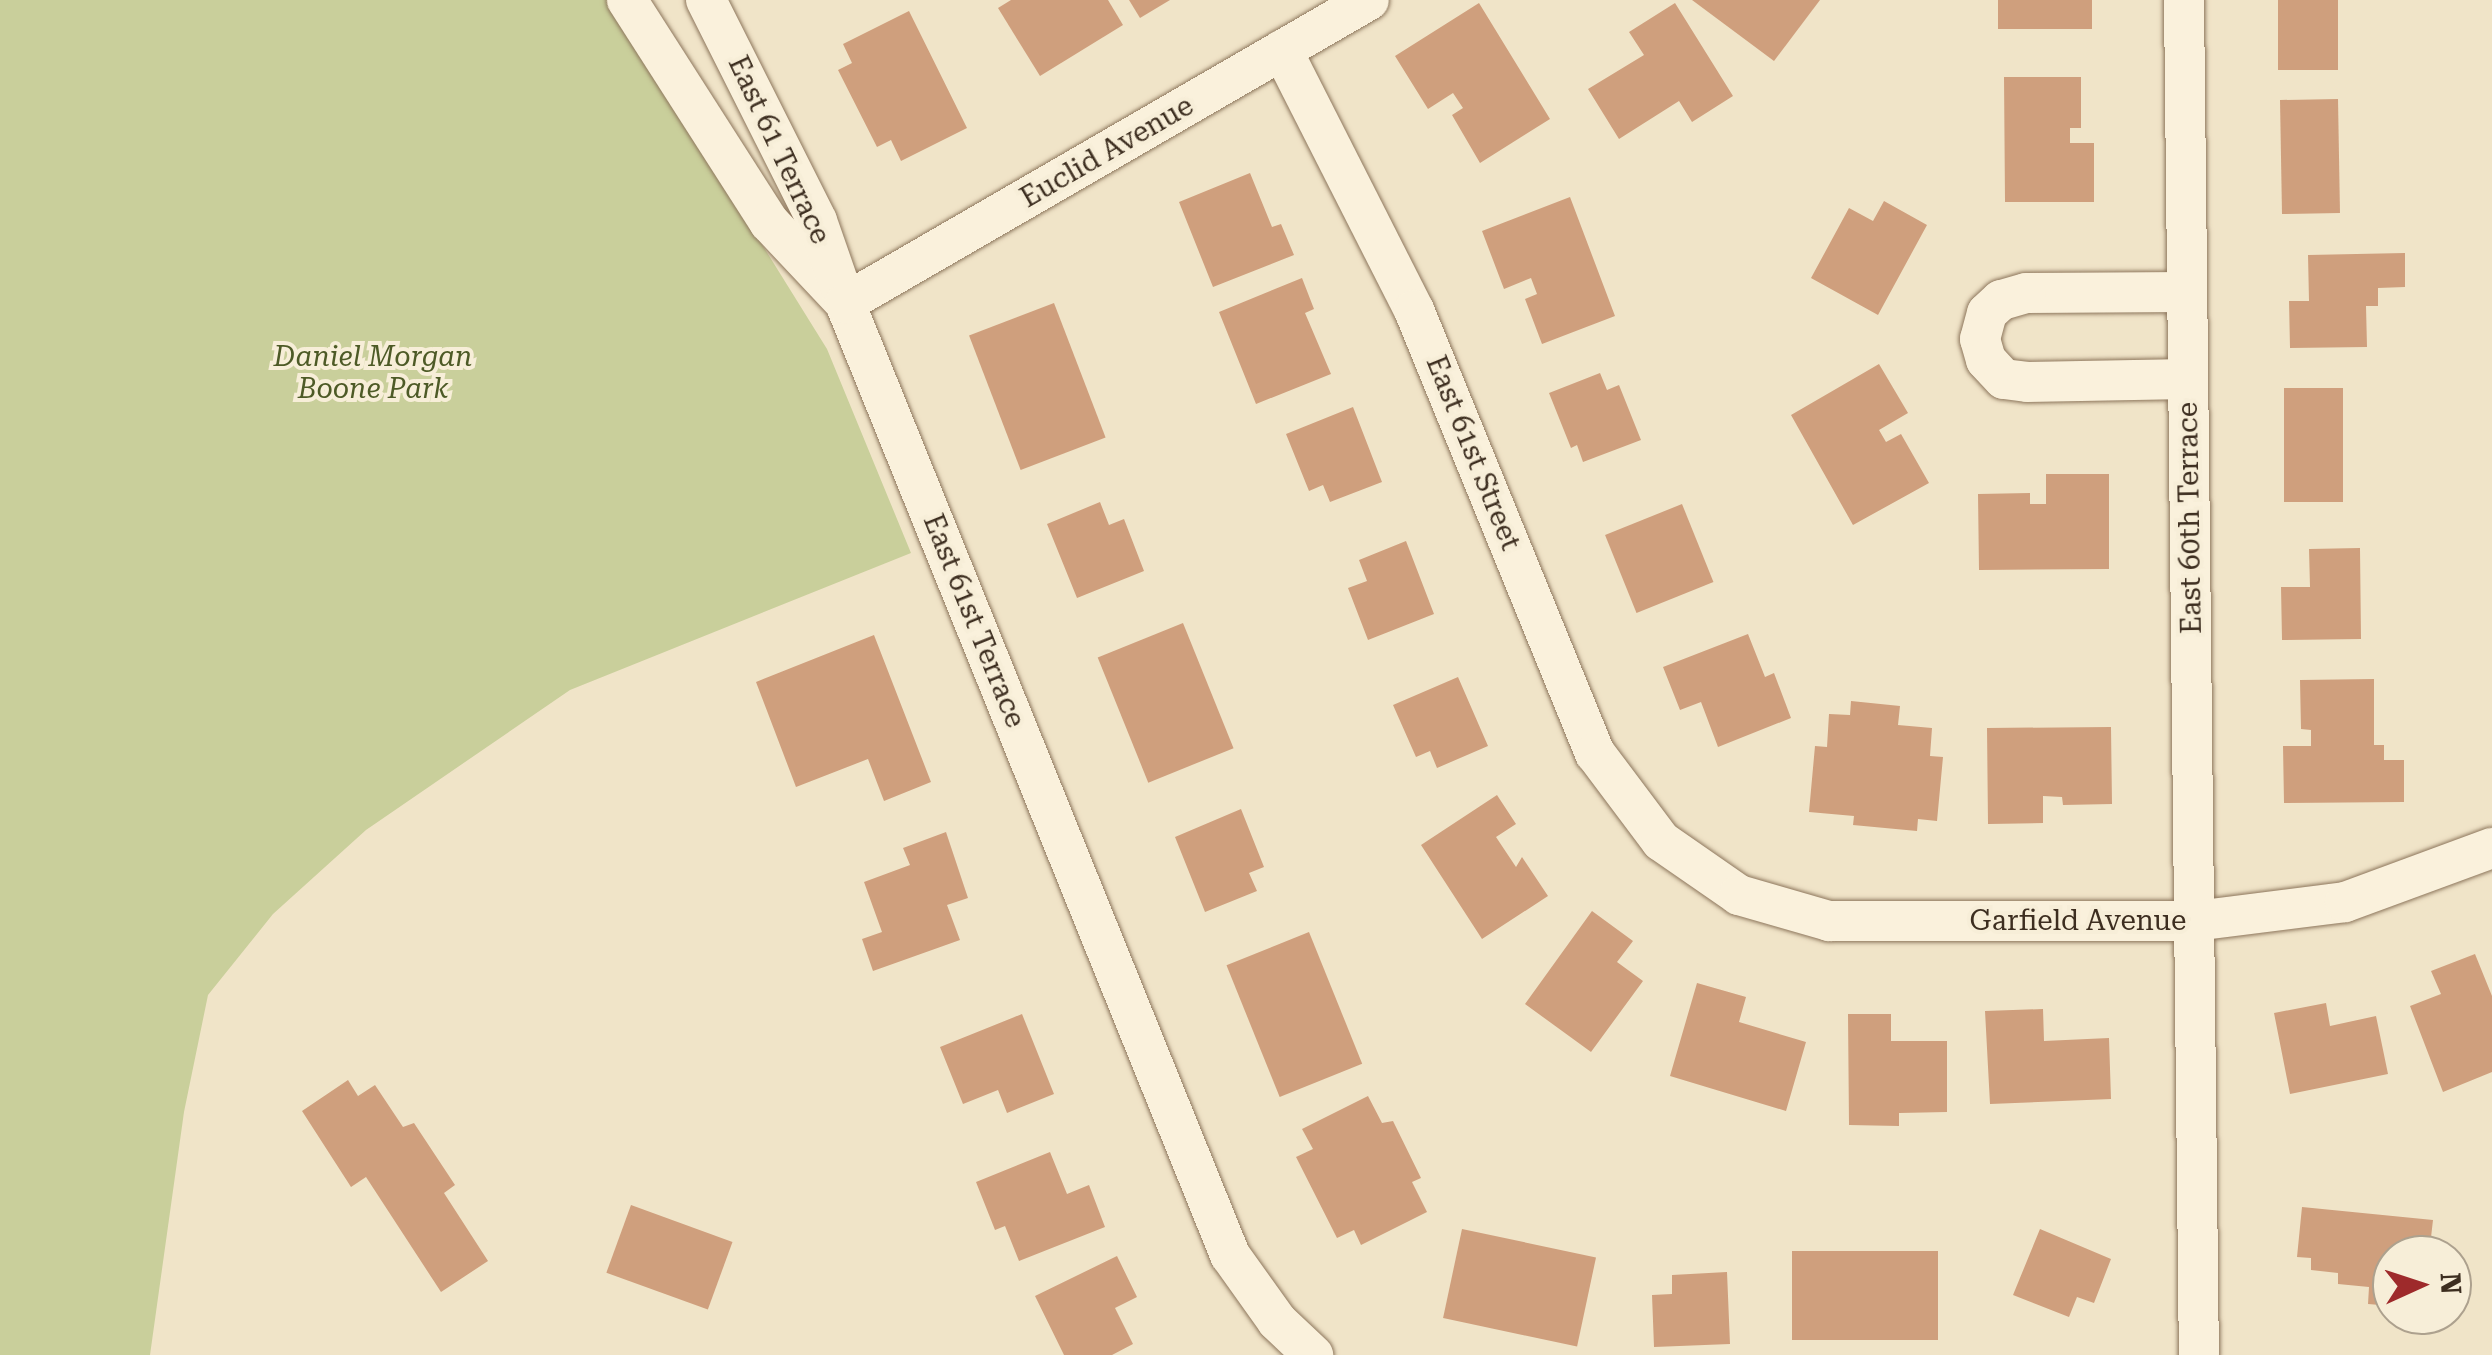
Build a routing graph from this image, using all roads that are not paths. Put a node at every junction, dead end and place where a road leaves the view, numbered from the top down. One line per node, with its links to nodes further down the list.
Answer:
1 (626, 0): 7 (street, East 61st Terrace)
2 (706, 0): 7 (street, East 61 Terrace)
3 (1369, 0): 5 (street, Euclid Avenue)
4 (2184, 0): 6 (street)
5 (1282, 50): 7 (street, Euclid Avenue); 10 (street, East 61st Street)
6 (2187, 292): 8 (street); 8 (street, East 60th Terrace)
7 (845, 303): 12 (street, East 61st Terrace)
8 (2188, 379): 11 (street, East 60th Terrace)
9 (2492, 848): 11 (street, Garfield Avenue)
10 (1671, 849): 11 (street, Garfield Avenue)
11 (2195, 922): 13 (street, East 60th Terrace)
12 (1313, 1355)
13 (2200, 1355)

